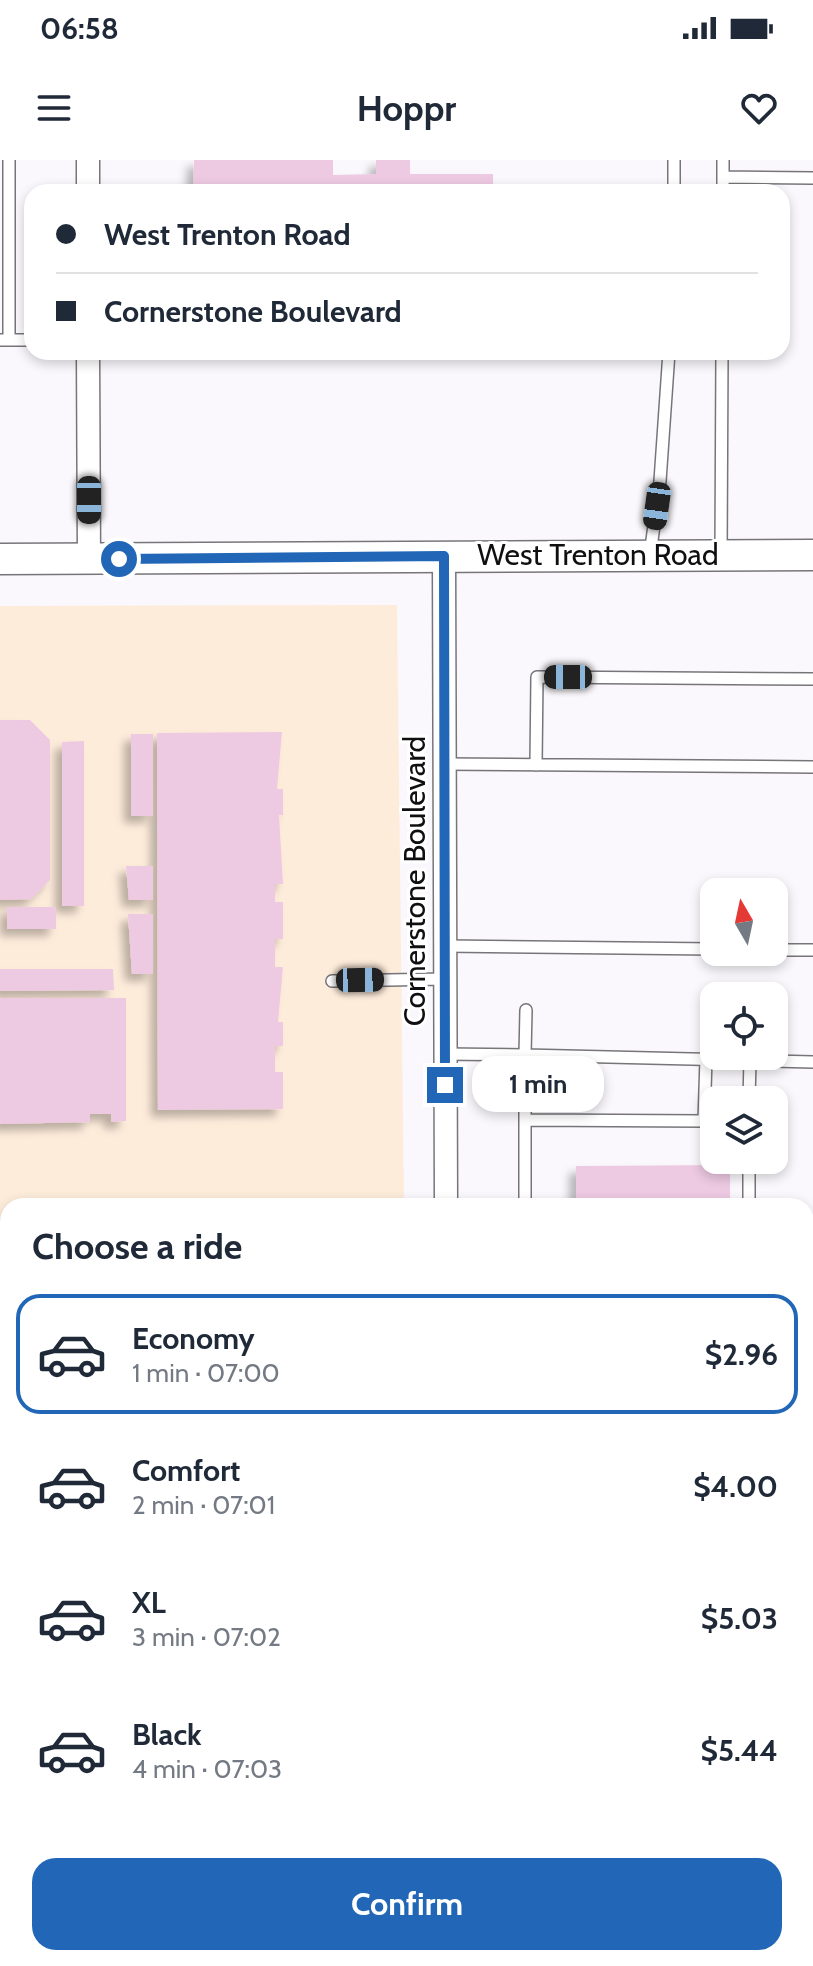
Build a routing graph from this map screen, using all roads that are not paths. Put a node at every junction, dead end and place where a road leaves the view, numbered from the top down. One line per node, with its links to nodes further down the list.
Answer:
1 (9, 160): 10 (lane)
2 (88, 160): 7 (street)
3 (674, 160): 8 (lane)
4 (723, 160): 5 (lane)
5 (723, 177): 6 (lane); 9 (lane)
6 (813, 178)
7 (88, 184)
8 (674, 184)
9 (723, 184)
10 (5, 340)
11 (88, 360): 19 (street)
12 (668, 360): 14 (lane)
13 (722, 360): 15 (lane)
14 (650, 555): 15 (main road, West Trenton Road); 17 (main road, West Trenton Road)
15 (721, 555): 16 (main road, West Trenton Road)
16 (813, 555)
17 (444, 556): 19 (main road, West Trenton Road); 21 (street, Cornerstone Boulevard)
18 (0, 559): 19 (main road, West Trenton Road)
19 (89, 560)
20 (813, 679): 22 (lane)
21 (444, 764): 22 (lane); 24 (street, Cornerstone Boulevard)
22 (536, 765): 23 (lane)
23 (813, 767)
24 (445, 946): 25 (lane); 28 (street, Cornerstone Boulevard)
25 (700, 949)
26 (788, 950): 27 (lane)
27 (813, 950)
28 (445, 979): 29 (lane); 31 (street, Cornerstone Boulevard)
29 (332, 981)
30 (526, 1010): 32 (lane)
31 (445, 1054): 32 (lane); 39 (street, Cornerstone Boulevard)
32 (525, 1055): 33 (lane); 37 (lane)
33 (700, 1059)
34 (788, 1061): 35 (lane)
35 (813, 1062)
36 (706, 1070): 37 (lane)
37 (525, 1120): 40 (lane)
38 (749, 1174): 41 (lane)
39 (446, 1198)
40 (525, 1198)
41 (749, 1198)

